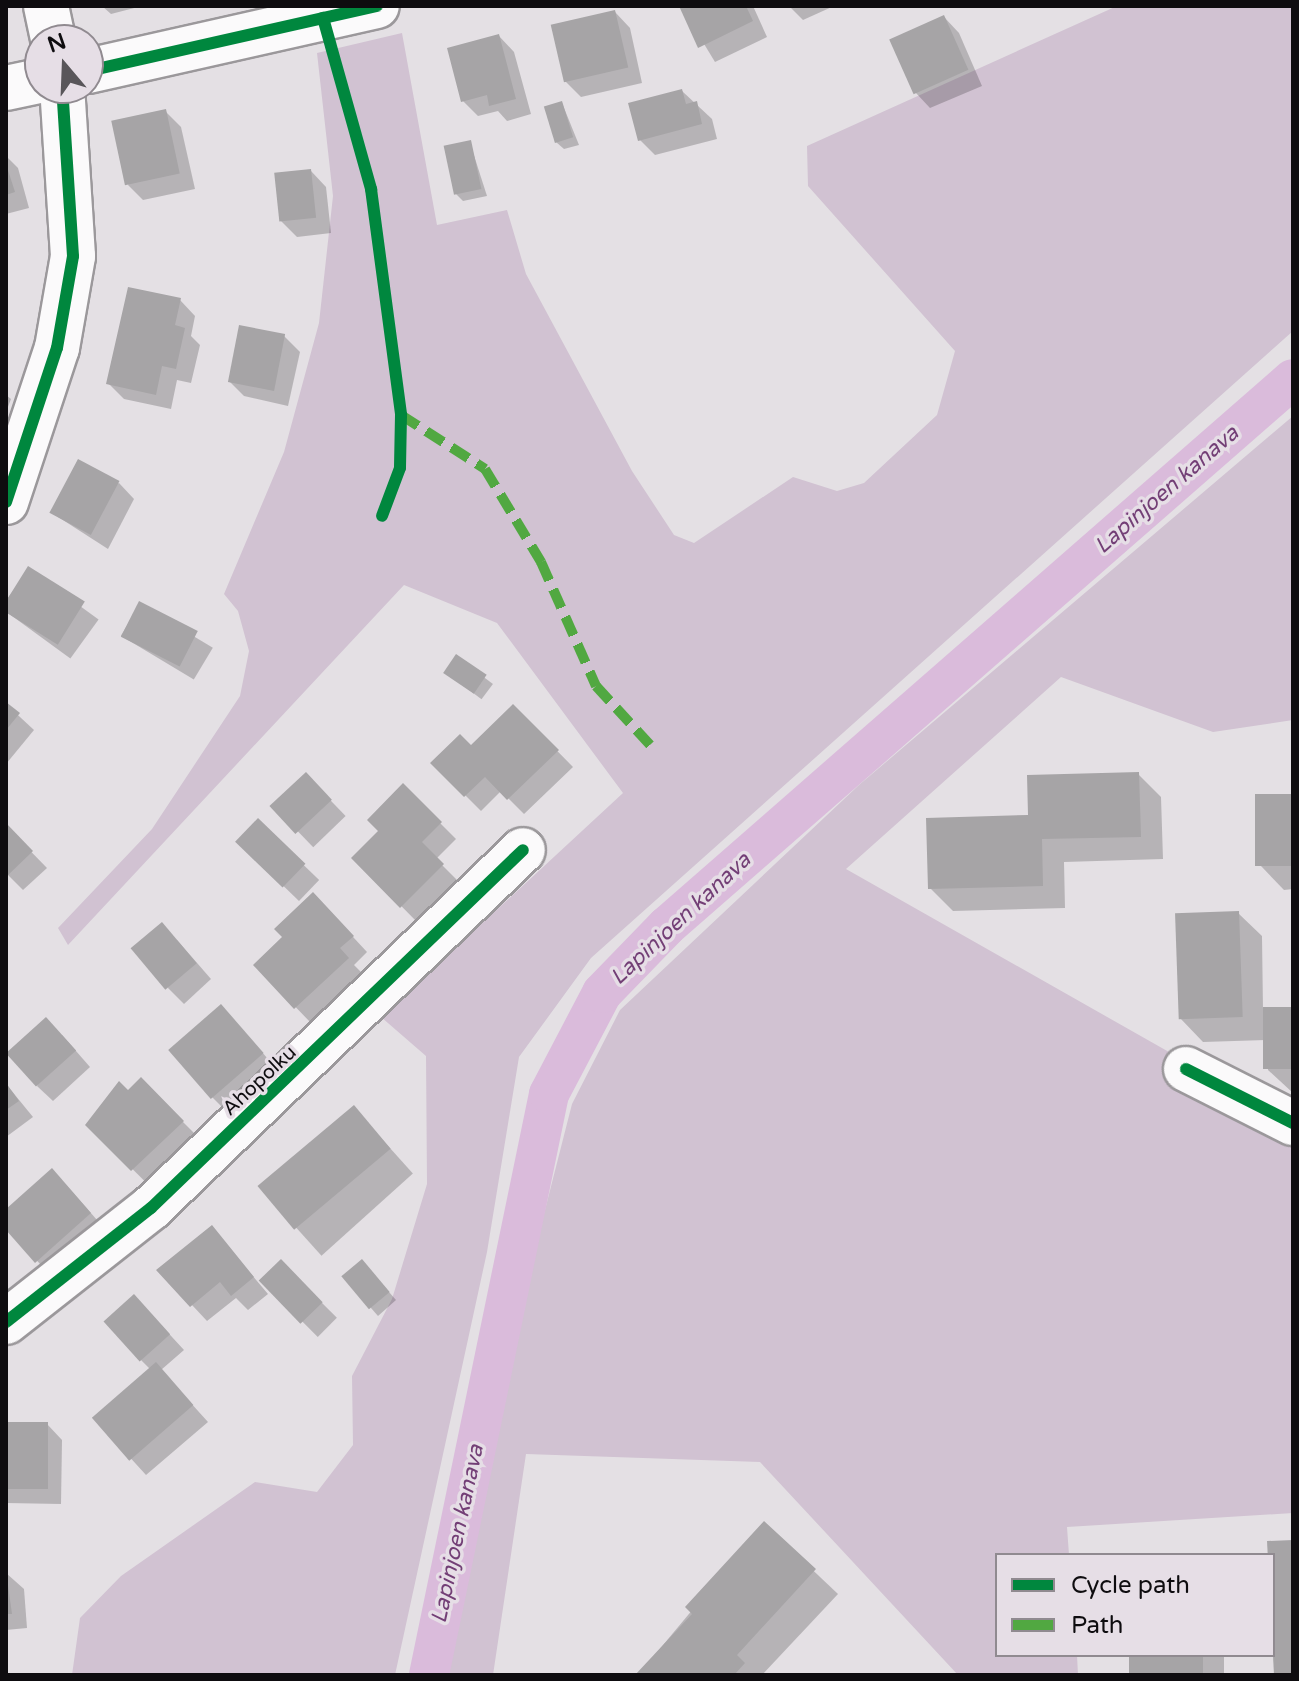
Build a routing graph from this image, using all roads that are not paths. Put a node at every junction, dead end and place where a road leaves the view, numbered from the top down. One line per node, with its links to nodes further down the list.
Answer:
1 (377, 6): 2 (street)
2 (104, 67)
3 (63, 104): 4 (street)
4 (6, 502)
5 (523, 850): 8 (street, Ahopolku)
6 (1186, 1069): 7 (street)
7 (1293, 1123)
8 (6, 1322)

